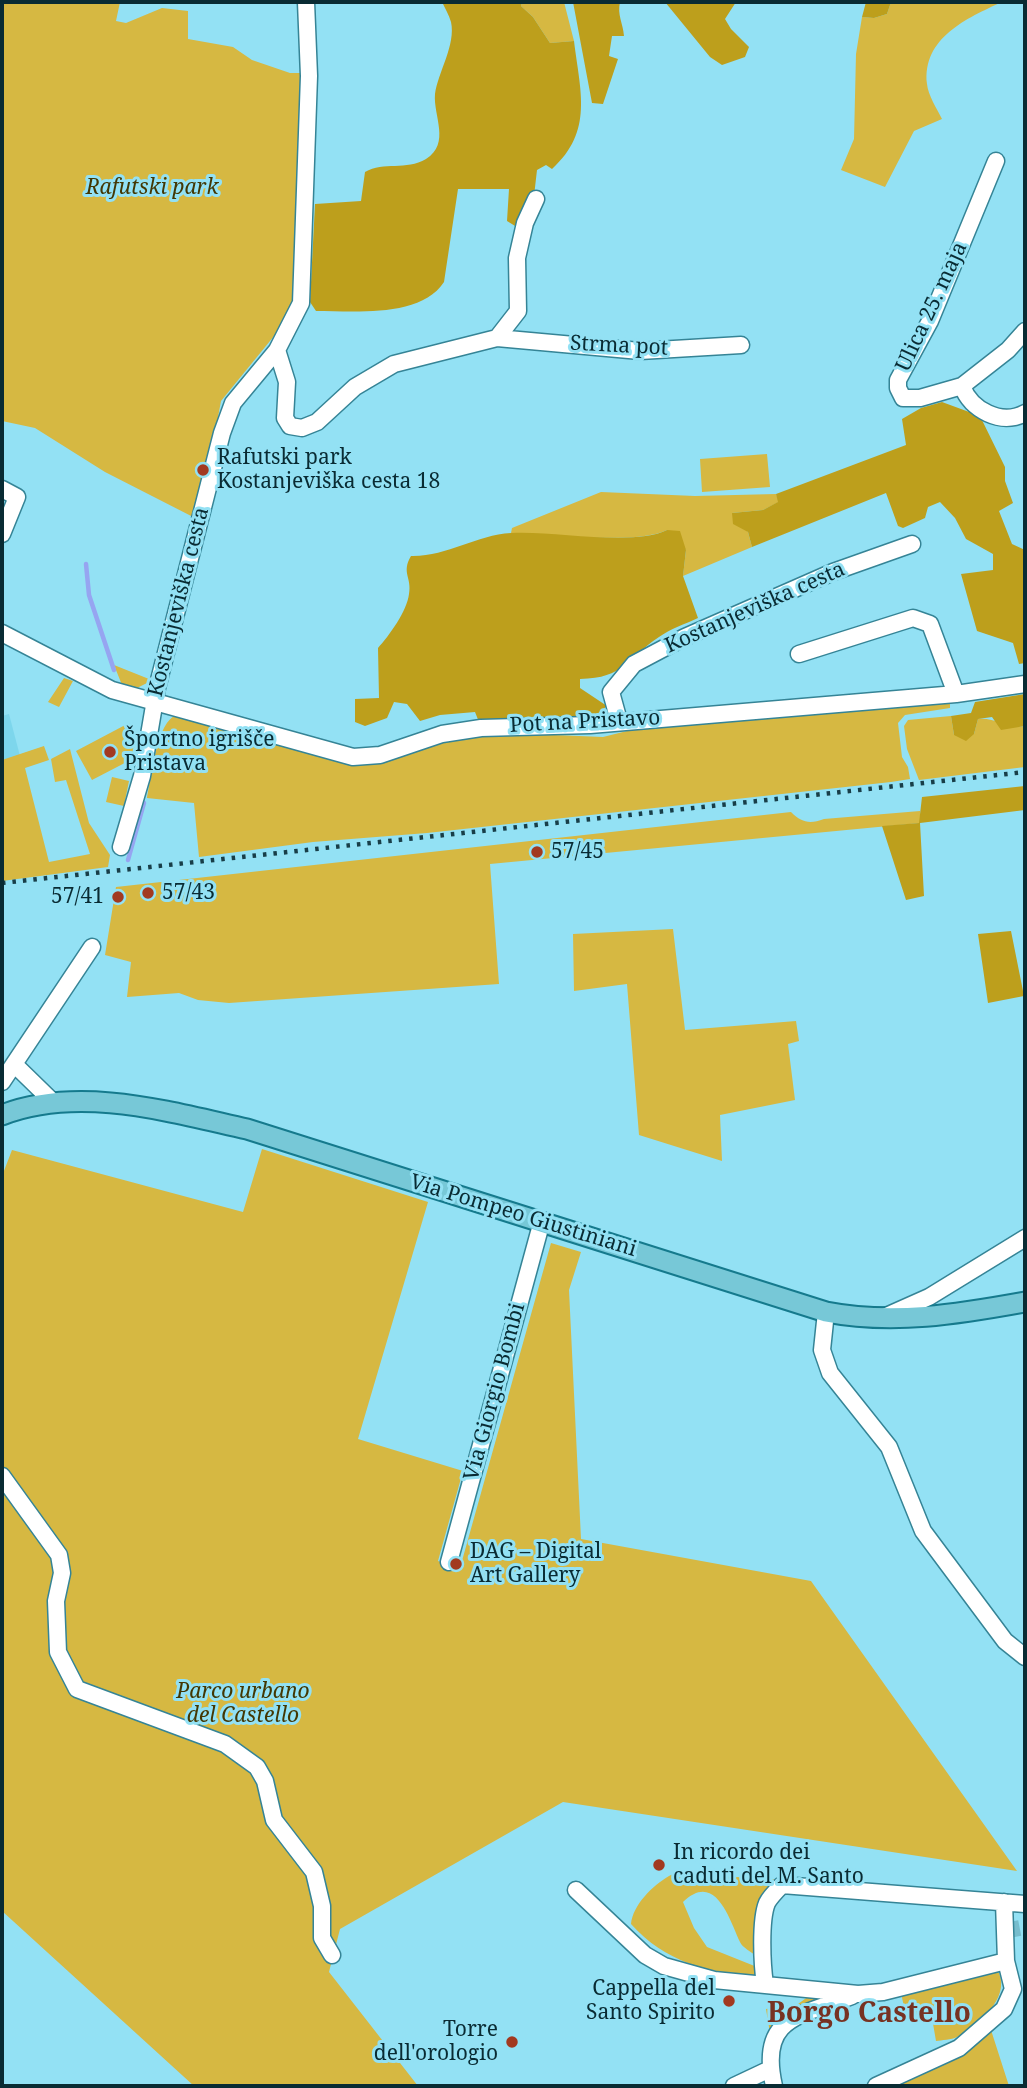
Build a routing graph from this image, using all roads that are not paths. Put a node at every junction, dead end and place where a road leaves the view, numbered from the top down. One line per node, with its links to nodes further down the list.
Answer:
1 (306, 2): 7 (street, Kostanjeviška cesta)
2 (996, 161): 8 (street, Ulica 25. maja)
3 (536, 199): 5 (street)
4 (1025, 331): 8 (street, Ulica 25. maja)
5 (497, 338): 6 (street, Strma pot); 7 (street, Strma pot)
6 (741, 345)
7 (277, 350): 17 (street, Kostanjeviška cesta)
8 (962, 386): 9 (street)
9 (1025, 413)
10 (2, 489): 11 (street)
11 (2, 534)
12 (912, 544): 18 (street, Kostanjeviška cesta)
13 (2, 634): 17 (street, Pot na Pristavo)
14 (799, 654): 16 (street)
15 (1025, 684): 16 (street, Pot na Pristavo)
16 (956, 694): 18 (street, Pot na Pristavo)
17 (155, 700): 18 (street, Pot na Pristavo); 19 (street, Kostanjeviška cesta)
18 (619, 721)
19 (121, 847)
20 (92, 947): 21 (street)
21 (14, 1064): 22 (street); 23 (street)
22 (2, 1082)
23 (53, 1102): 24 (main road, Via Pompeo Giustiniani); 25 (main road, Via Pompeo Giustiniani)
24 (2, 1115)
25 (542, 1221): 28 (main road, Via Pompeo Giustiniani); 31 (street, Via Giorgio Bombi)
26 (1025, 1238): 29 (street, Via Pompeo Giustiniani)
27 (1025, 1303): 29 (main road)
28 (825, 1312): 29 (main road, Via Pompeo Giustiniani); 32 (street)
29 (880, 1318)
30 (2, 1476): 36 (street)
31 (449, 1562)
32 (1025, 1657)
33 (576, 1890): 38 (street)
34 (1004, 1902): 35 (street); 37 (street); 38 (street)
35 (1025, 1904)
36 (332, 1955)
37 (1006, 1961): 39 (street); 43 (street)
38 (765, 1983): 39 (street)
39 (858, 1994): 40 (street)
40 (770, 2069): 41 (street); 42 (street)
41 (734, 2086)
42 (774, 2086)
43 (876, 2086)

